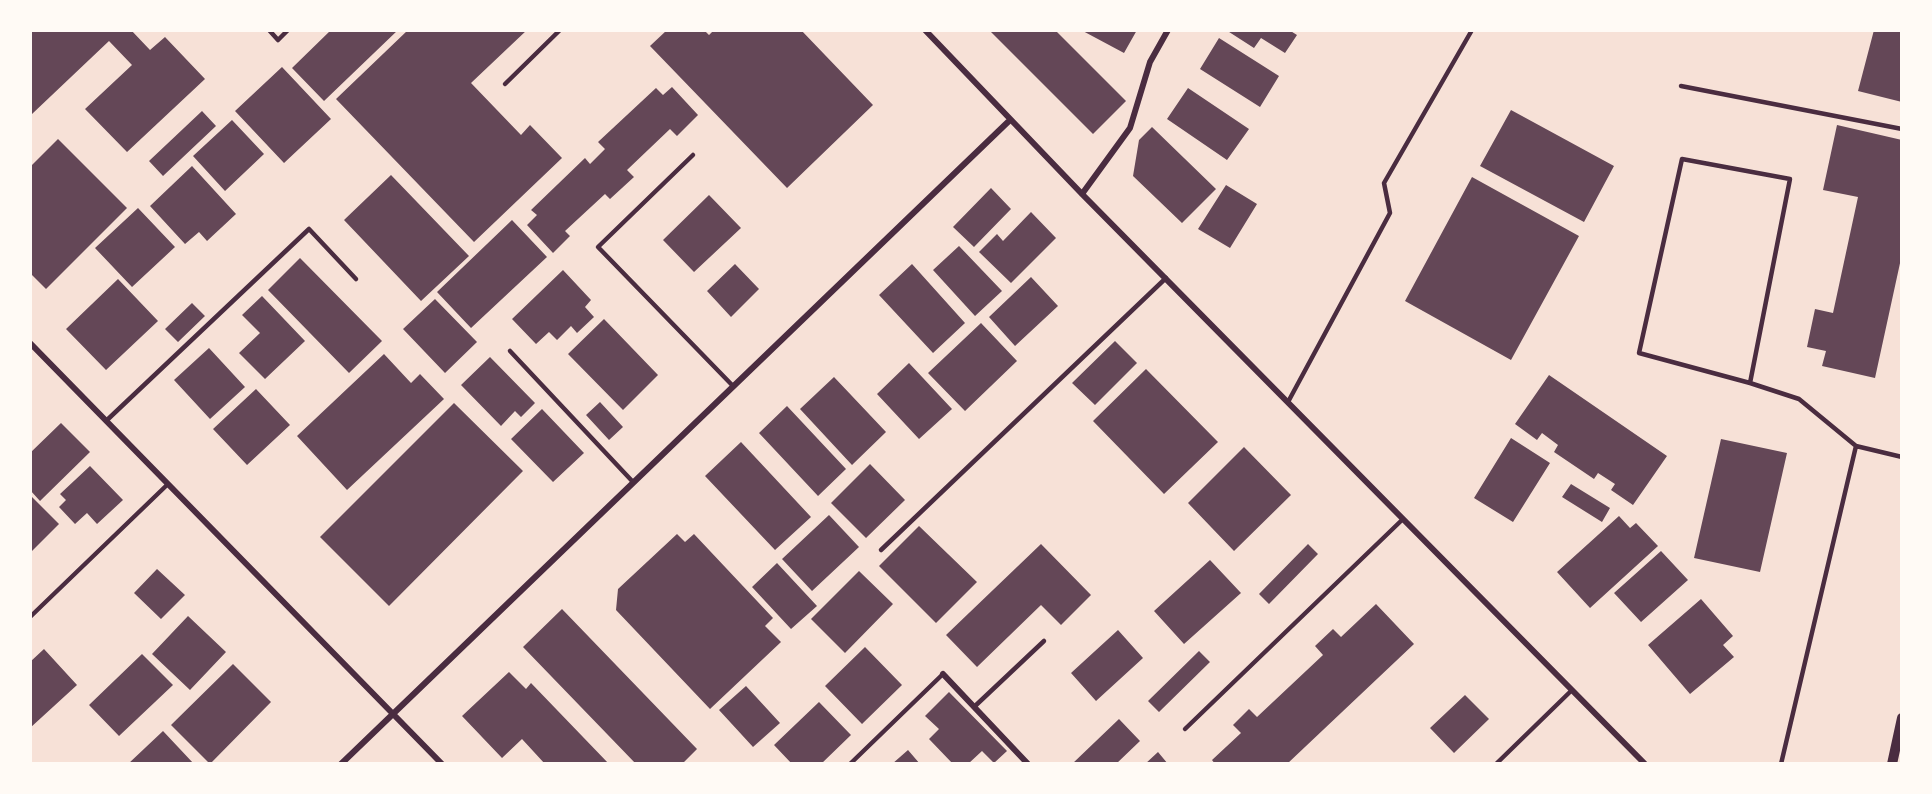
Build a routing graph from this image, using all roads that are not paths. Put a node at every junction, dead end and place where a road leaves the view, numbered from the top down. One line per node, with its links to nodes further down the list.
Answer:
1 (269, 30): 2 (lane)
2 (288, 30)
3 (560, 30): 7 (lane)
4 (925, 30): 9 (street)
5 (1168, 30): 12 (street)
6 (1472, 30): 19 (lane)
7 (506, 84)
8 (1681, 86): 10 (lane)
9 (1010, 120): 12 (street); 18 (street)
10 (1902, 129)
11 (693, 155): 18 (lane)
12 (1082, 194): 13 (street)
13 (1166, 278): 19 (street); 26 (lane)
14 (356, 279): 20 (lane)
15 (30, 343): 20 (street)
16 (510, 351): 23 (lane)
17 (1750, 383): 17 (lane); 21 (lane)
18 (733, 386): 23 (street)
19 (1287, 402): 25 (street)
20 (106, 421): 24 (street)
21 (1856, 446): 22 (lane); 41 (lane)
22 (1902, 457)
23 (633, 482): 32 (street)
24 (168, 484): 27 (lane); 32 (street)
25 (1403, 519): 30 (street); 34 (lane)
26 (881, 550)
27 (30, 617)
28 (1044, 641): 31 (lane)
29 (943, 674): 31 (street); 37 (lane)
30 (1572, 690): 39 (lane); 40 (street)
31 (974, 707): 38 (street)
32 (392, 713): 35 (street); 36 (street)
33 (1902, 718): 42 (street)
34 (1185, 729)
35 (340, 764)
36 (442, 764)
37 (850, 764)
38 (1028, 764)
39 (1496, 764)
40 (1646, 764)
41 (1781, 764)
42 (1892, 764)

